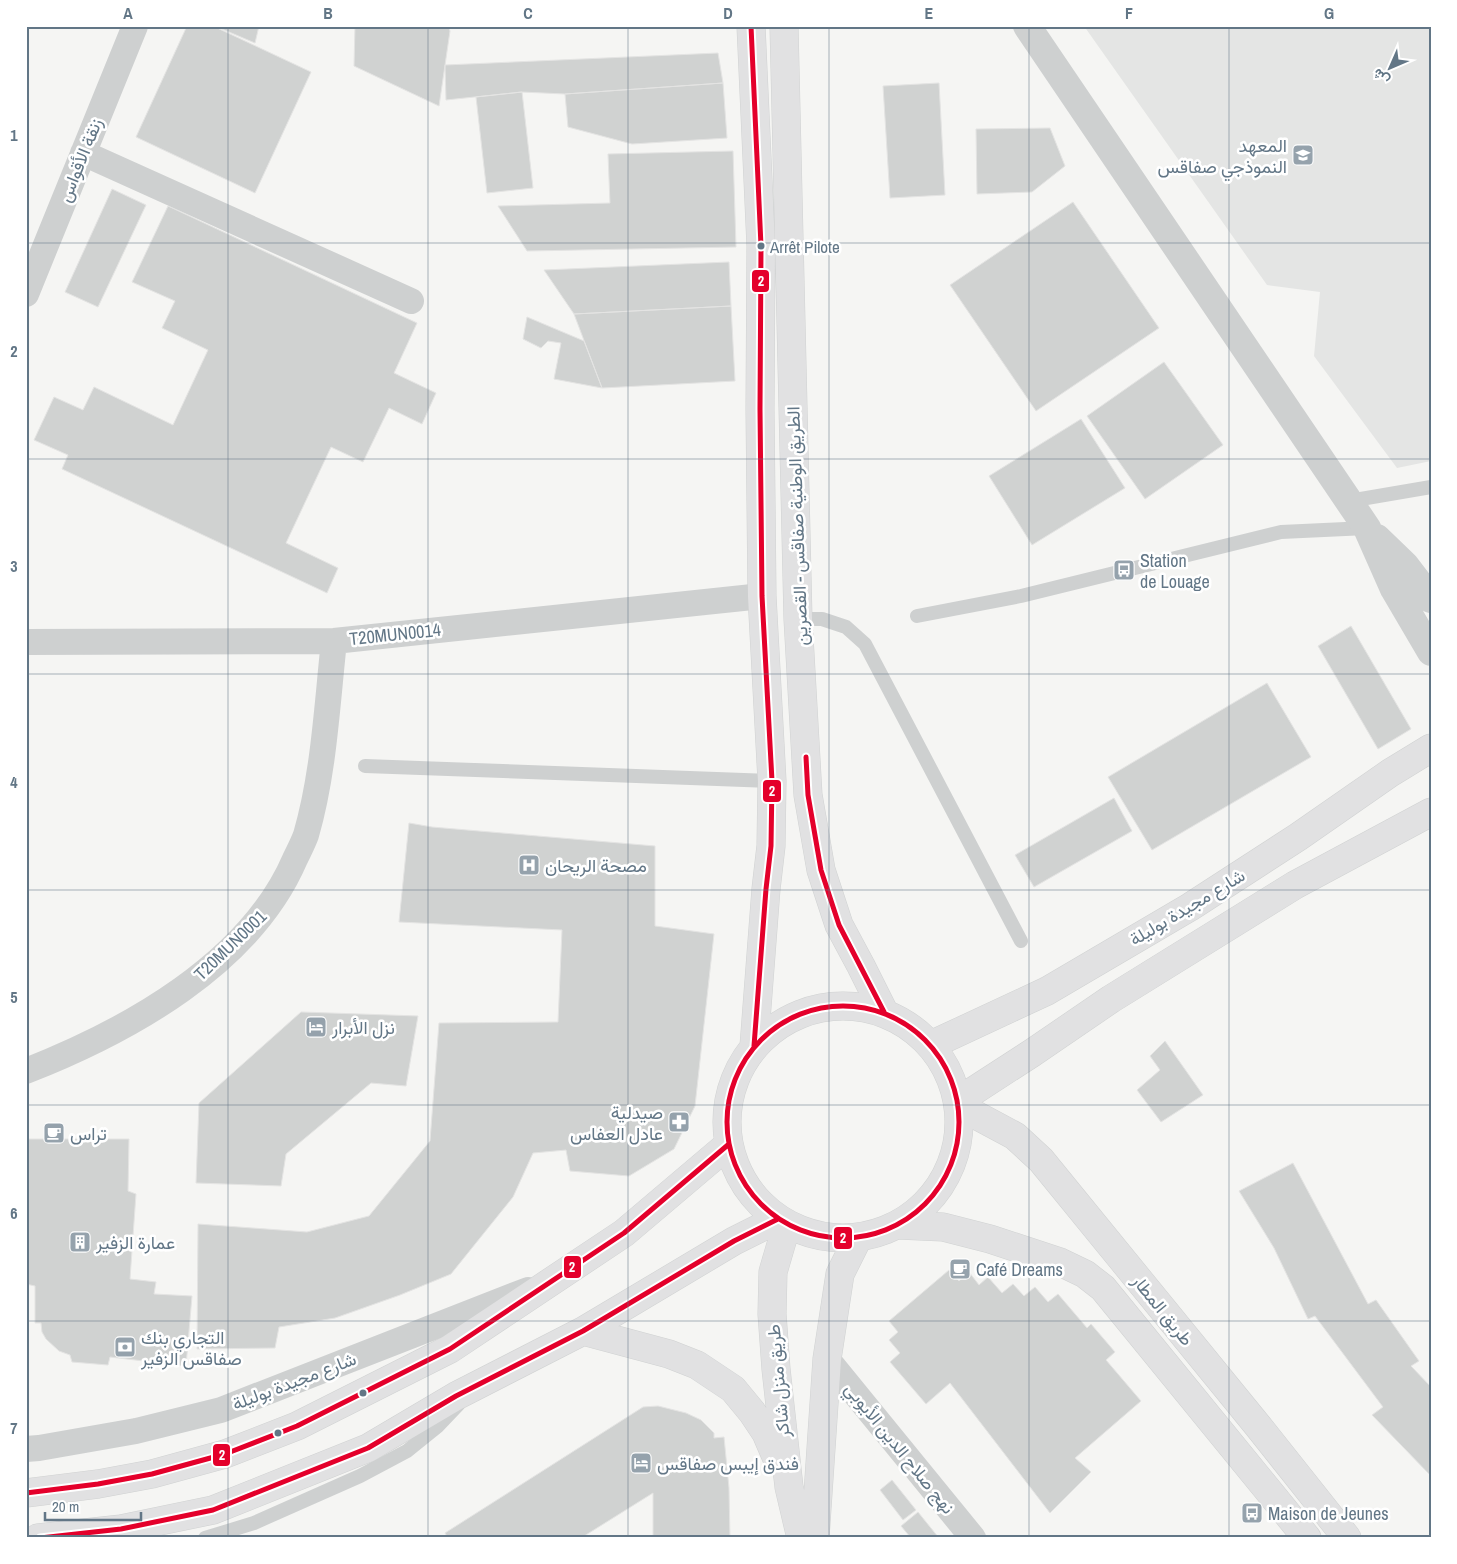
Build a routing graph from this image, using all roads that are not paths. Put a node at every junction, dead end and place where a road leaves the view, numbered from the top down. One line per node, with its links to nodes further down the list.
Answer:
1 (135, 26): 5 (street, زنقة الأقواس)
2 (751, 26): 11 (main road, الطريق الوطنية صفاقس - القصرين)
3 (784, 26): 14 (main road, الطريق الوطنية صفاقس - القصرين)
4 (1028, 26): 9 (street)
5 (83, 153): 6 (street, زنقة الأقواس); 7 (street)
6 (26, 294)
7 (411, 301)
8 (1431, 487): 9 (lane)
9 (1349, 501): 10 (street)
10 (1367, 528): 12 (street); 13 (lane); 17 (street)
11 (762, 596): 15 (street, T20MUN0014); 20 (main road, الطريق الوطنية صفاقس - القصرين)
12 (1431, 599)
13 (917, 616)
14 (798, 619): 22 (lane); 23 (main road, الطريق الوطنية صفاقس - القصرين)
15 (334, 641): 16 (street, T20MUN0014); 26 (street, T20MUN0001)
16 (26, 642)
17 (1431, 652)
18 (1431, 748): 24 (main road, شارع مجيدة بوليلة)
19 (365, 766): 20 (lane)
20 (772, 781): 25 (main road, الطريق الوطنية صفاقس - القصرين)
21 (1431, 812): 27 (main road)
22 (1021, 941)
23 (884, 1012): 24 (main road); 25 (main road)
24 (931, 1045): 27 (main road)
25 (754, 1046): 28 (main road)
26 (26, 1071)
27 (959, 1103): 30 (main road); 45 (main road, طريق المطار)
28 (729, 1144): 29 (main road); 32 (main road, شارع مجيدة بوليلة)
29 (782, 1221): 31 (main road); 33 (main road); 37 (main road, طريق منزل شاكر)
30 (898, 1225): 31 (main road); 44 (main road, طريق المطار)
31 (858, 1238): 34 (main road)
32 (552, 1280): 36 (street, شارع مجيدة بوليلة); 38 (main road, شارع مجيدة بوليلة)
33 (583, 1331): 35 (main road); 37 (main road)
34 (827, 1359): 42 (main road); 43 (street, نهج صلاح الدين الأيوبي)
35 (477, 1386): 39 (main road); 40 (lane)
36 (26, 1449)
37 (788, 1487): 41 (main road, طريق منزل شاكر)
38 (26, 1493)
39 (38, 1538)
40 (204, 1538)
41 (801, 1538)
42 (815, 1538)
43 (973, 1538)
44 (1307, 1538)
45 (1347, 1538)

